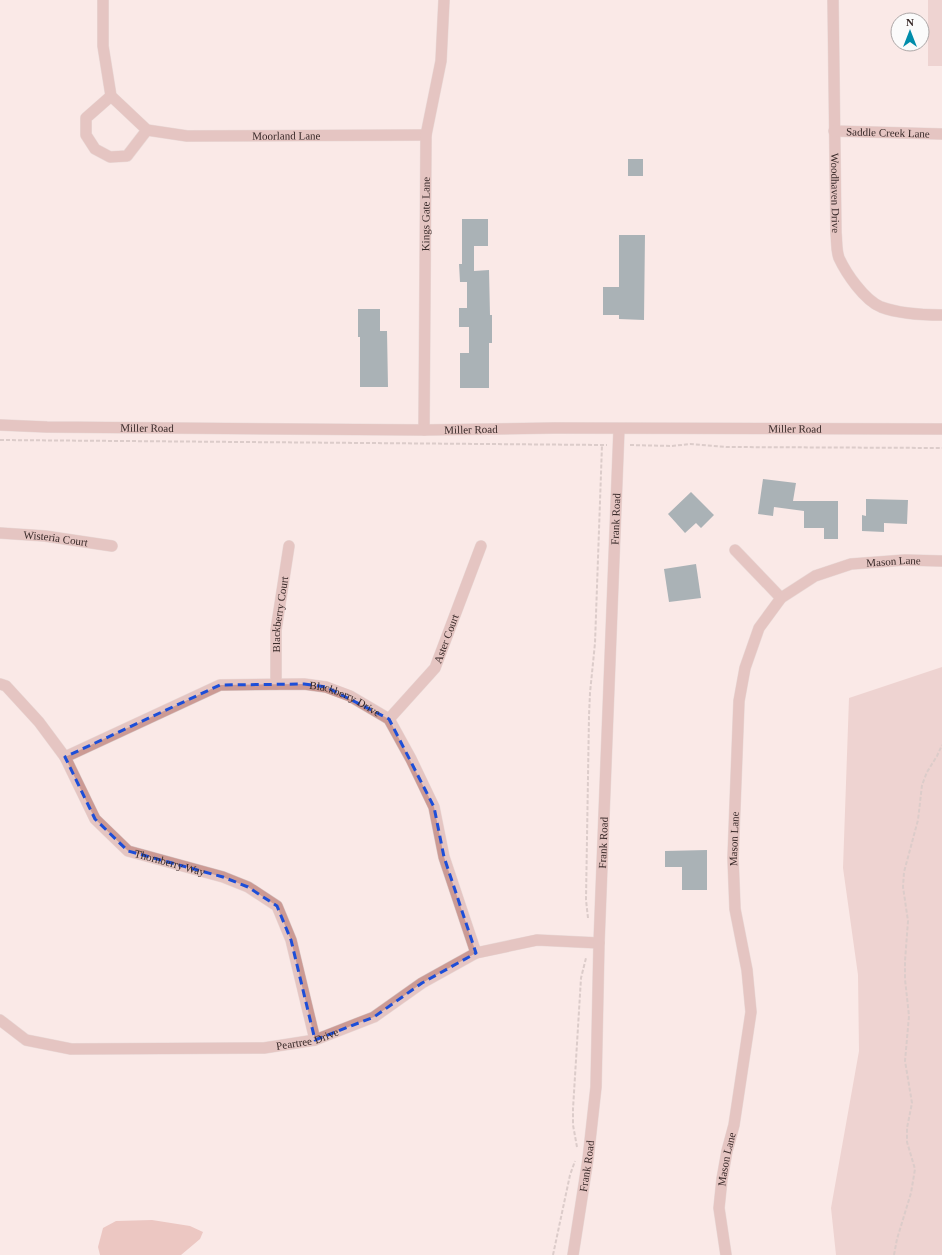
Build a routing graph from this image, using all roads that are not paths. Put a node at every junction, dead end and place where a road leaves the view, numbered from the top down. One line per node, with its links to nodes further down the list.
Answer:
1 (103, 0): 4 (street)
2 (444, 0): 8 (street, Kings Gate Lane)
3 (833, 0): 6 (street, Woodhaven Drive)
4 (111, 96): 5 (street); 5 (street)
5 (147, 130): 8 (street, Moorland Lane)
6 (834, 131): 7 (street, Saddle Creek Lane); 9 (street, Woodhaven Drive)
7 (942, 134)
8 (426, 135): 13 (street, Kings Gate Lane)
9 (942, 315)
10 (0, 425): 13 (street, Miller Road)
11 (619, 429): 12 (street, Miller Road); 13 (street, Miller Road); 25 (street, Frank Road)
12 (942, 429)
13 (424, 430)
14 (0, 533): 15 (street, Wisteria Court)
15 (112, 546)
16 (289, 546): 22 (street, Blackberry Court)
17 (481, 546): 23 (street, Aster Court)
18 (735, 550): 20 (street)
19 (942, 561): 20 (street, Mason Lane)
20 (781, 598): 30 (street, Mason Lane)
21 (0, 684): 24 (street, Thornberry Way)
22 (276, 684): 23 (street, Blackberry Drive); 24 (street, Blackberry Drive)
23 (389, 719): 26 (street, Blackberry Drive)
24 (64, 757): 28 (street, Thornberry Way)
25 (599, 943): 26 (street, Peartree Drive); 29 (street, Frank Road)
26 (476, 952): 28 (street, Peartree Drive)
27 (0, 1020): 28 (street, Peartree Drive)
28 (315, 1040)
29 (573, 1255)
30 (726, 1255)

